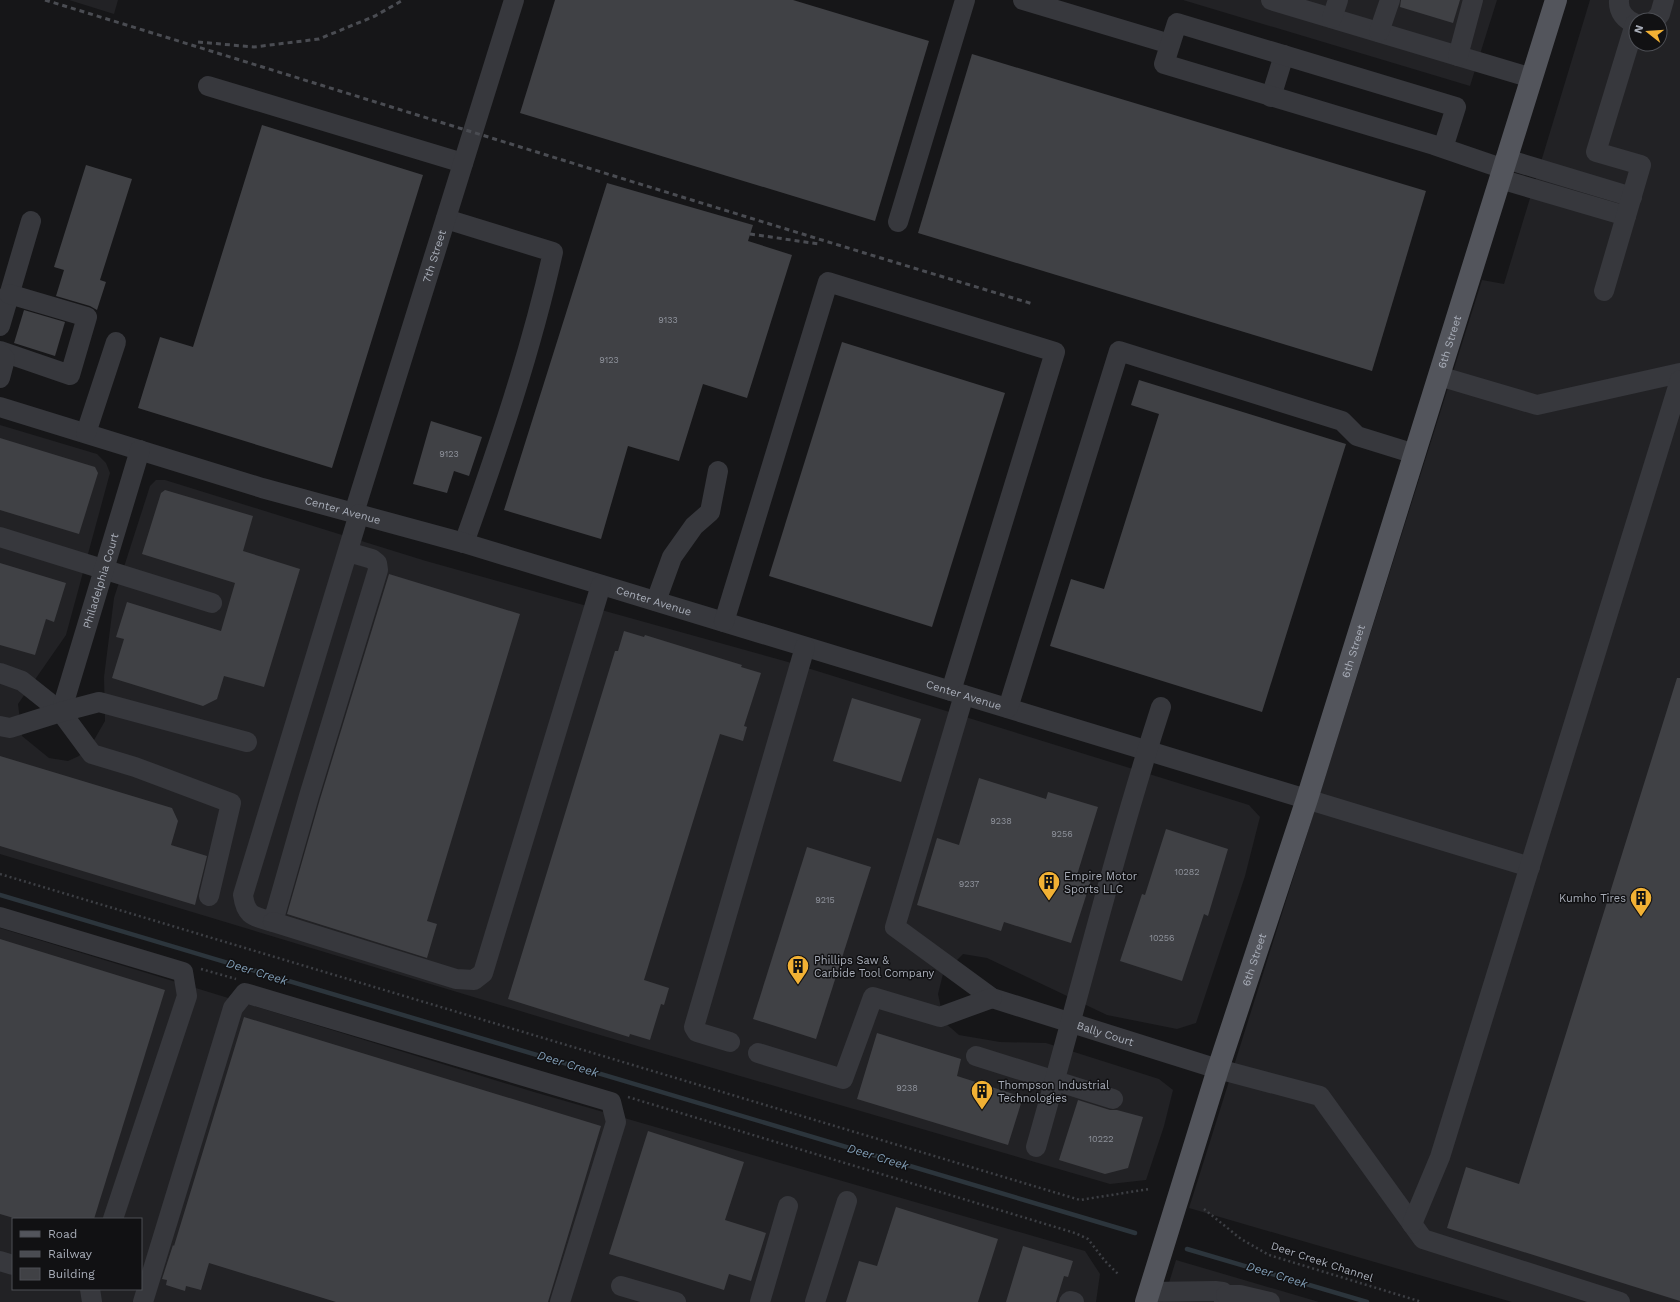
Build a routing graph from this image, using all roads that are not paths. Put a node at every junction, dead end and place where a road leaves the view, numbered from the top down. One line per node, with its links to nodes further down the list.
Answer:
1 (514, 0): 22 (street, 7th Street)
2 (965, 0): 27 (street)
3 (1023, 0): 14 (street)
4 (1390, 0): 13 (street)
5 (1474, 0): 17 (street)
6 (1556, 0): 18 (main road, 6th Street)
7 (1619, 0): 12 (street)
8 (1664, 0): 11 (street)
9 (1276, 1): 10 (street)
10 (1335, 9): 13 (street)
11 (1661, 12)
12 (1628, 20)
13 (1379, 32): 17 (street)
14 (1170, 44): 16 (street); 20 (street)
15 (1628, 50): 24 (street)
16 (1284, 55): 20 (street); 21 (street)
17 (1458, 56): 18 (street)
18 (1532, 78): 23 (main road, 6th Street)
19 (208, 86): 22 (street)
20 (1271, 97): 21 (street)
21 (1443, 148): 23 (street)
22 (463, 163): 25 (street, 7th Street)
23 (1504, 169): 24 (street); 34 (main road, 6th Street)
24 (1629, 206): 28 (street)
25 (446, 219): 42 (street, 7th Street); 44 (street)
26 (31, 221): 29 (street)
27 (898, 222)
28 (1604, 292)
29 (9, 294): 30 (street); 32 (street)
30 (0, 326)
31 (116, 342): 38 (street)
32 (0, 352): 35 (street)
33 (1680, 373): 34 (street)
34 (1439, 376): 40 (main road, 6th Street)
35 (0, 378)
36 (1680, 380): 61 (street)
37 (0, 407): 38 (street, Center Avenue)
38 (86, 433): 39 (street, Center Avenue)
39 (140, 450): 42 (street, Center Avenue); 46 (street, Philadelphia Court)
40 (1415, 454): 55 (street); 60 (main road, 6th Street)
41 (718, 471): 48 (street)
42 (357, 514): 44 (street, Center Avenue); 45 (street, 7th Street)
43 (0, 537): 46 (street)
44 (464, 543): 47 (street, Center Avenue)
45 (348, 552): 64 (street, 7th Street); 64 (street)
46 (104, 570): 49 (street); 56 (street, Philadelphia Court)
47 (601, 585): 48 (street, Center Avenue); 64 (street, 7th Street)
48 (656, 601): 50 (street, Center Avenue)
49 (212, 603)
50 (724, 622): 51 (street, Center Avenue); 53 (street)
51 (805, 647): 53 (street, Center Avenue); 67 (street)
52 (0, 673): 56 (street)
53 (957, 693): 55 (street, Center Avenue); 65 (street, Bally Court)
54 (1161, 707): 59 (street)
55 (1008, 708): 59 (street, Center Avenue)
56 (61, 712): 57 (street); 58 (street); 62 (street)
57 (0, 726)
58 (247, 742)
59 (1147, 750): 60 (street, Center Avenue); 66 (street)
60 (1307, 799): 61 (street, Center Avenue); 70 (main road, 6th Street)
61 (1530, 867): 77 (street)
62 (209, 896)
63 (0, 917): 76 (street)
64 (273, 922)
65 (992, 998): 66 (street, Bally Court); 68 (street)
66 (1071, 1023): 70 (street, Bally Court); 71 (street)
67 (730, 1042)
68 (758, 1053)
69 (976, 1056): 71 (street)
70 (1218, 1069): 77 (street, Bally Court); 81 (main road, 6th Street)
71 (1055, 1080): 72 (street); 73 (street)
72 (1113, 1099)
73 (1036, 1147)
74 (847, 1201): 87 (street)
75 (788, 1206): 86 (street)
76 (113, 1218)
77 (1412, 1224): 91 (street, Bally Court)
78 (0, 1261): 79 (street)
79 (12, 1265)
80 (621, 1286): 85 (street)
81 (1147, 1297): 82 (street)
82 (1225, 1298): 90 (street)
83 (143, 1302): 84 (street)
84 (560, 1302)
85 (676, 1302)
86 (760, 1302)
87 (815, 1302)
88 (1069, 1302): 89 (street)
89 (1074, 1302)
90 (1270, 1302)
91 (1620, 1302)

